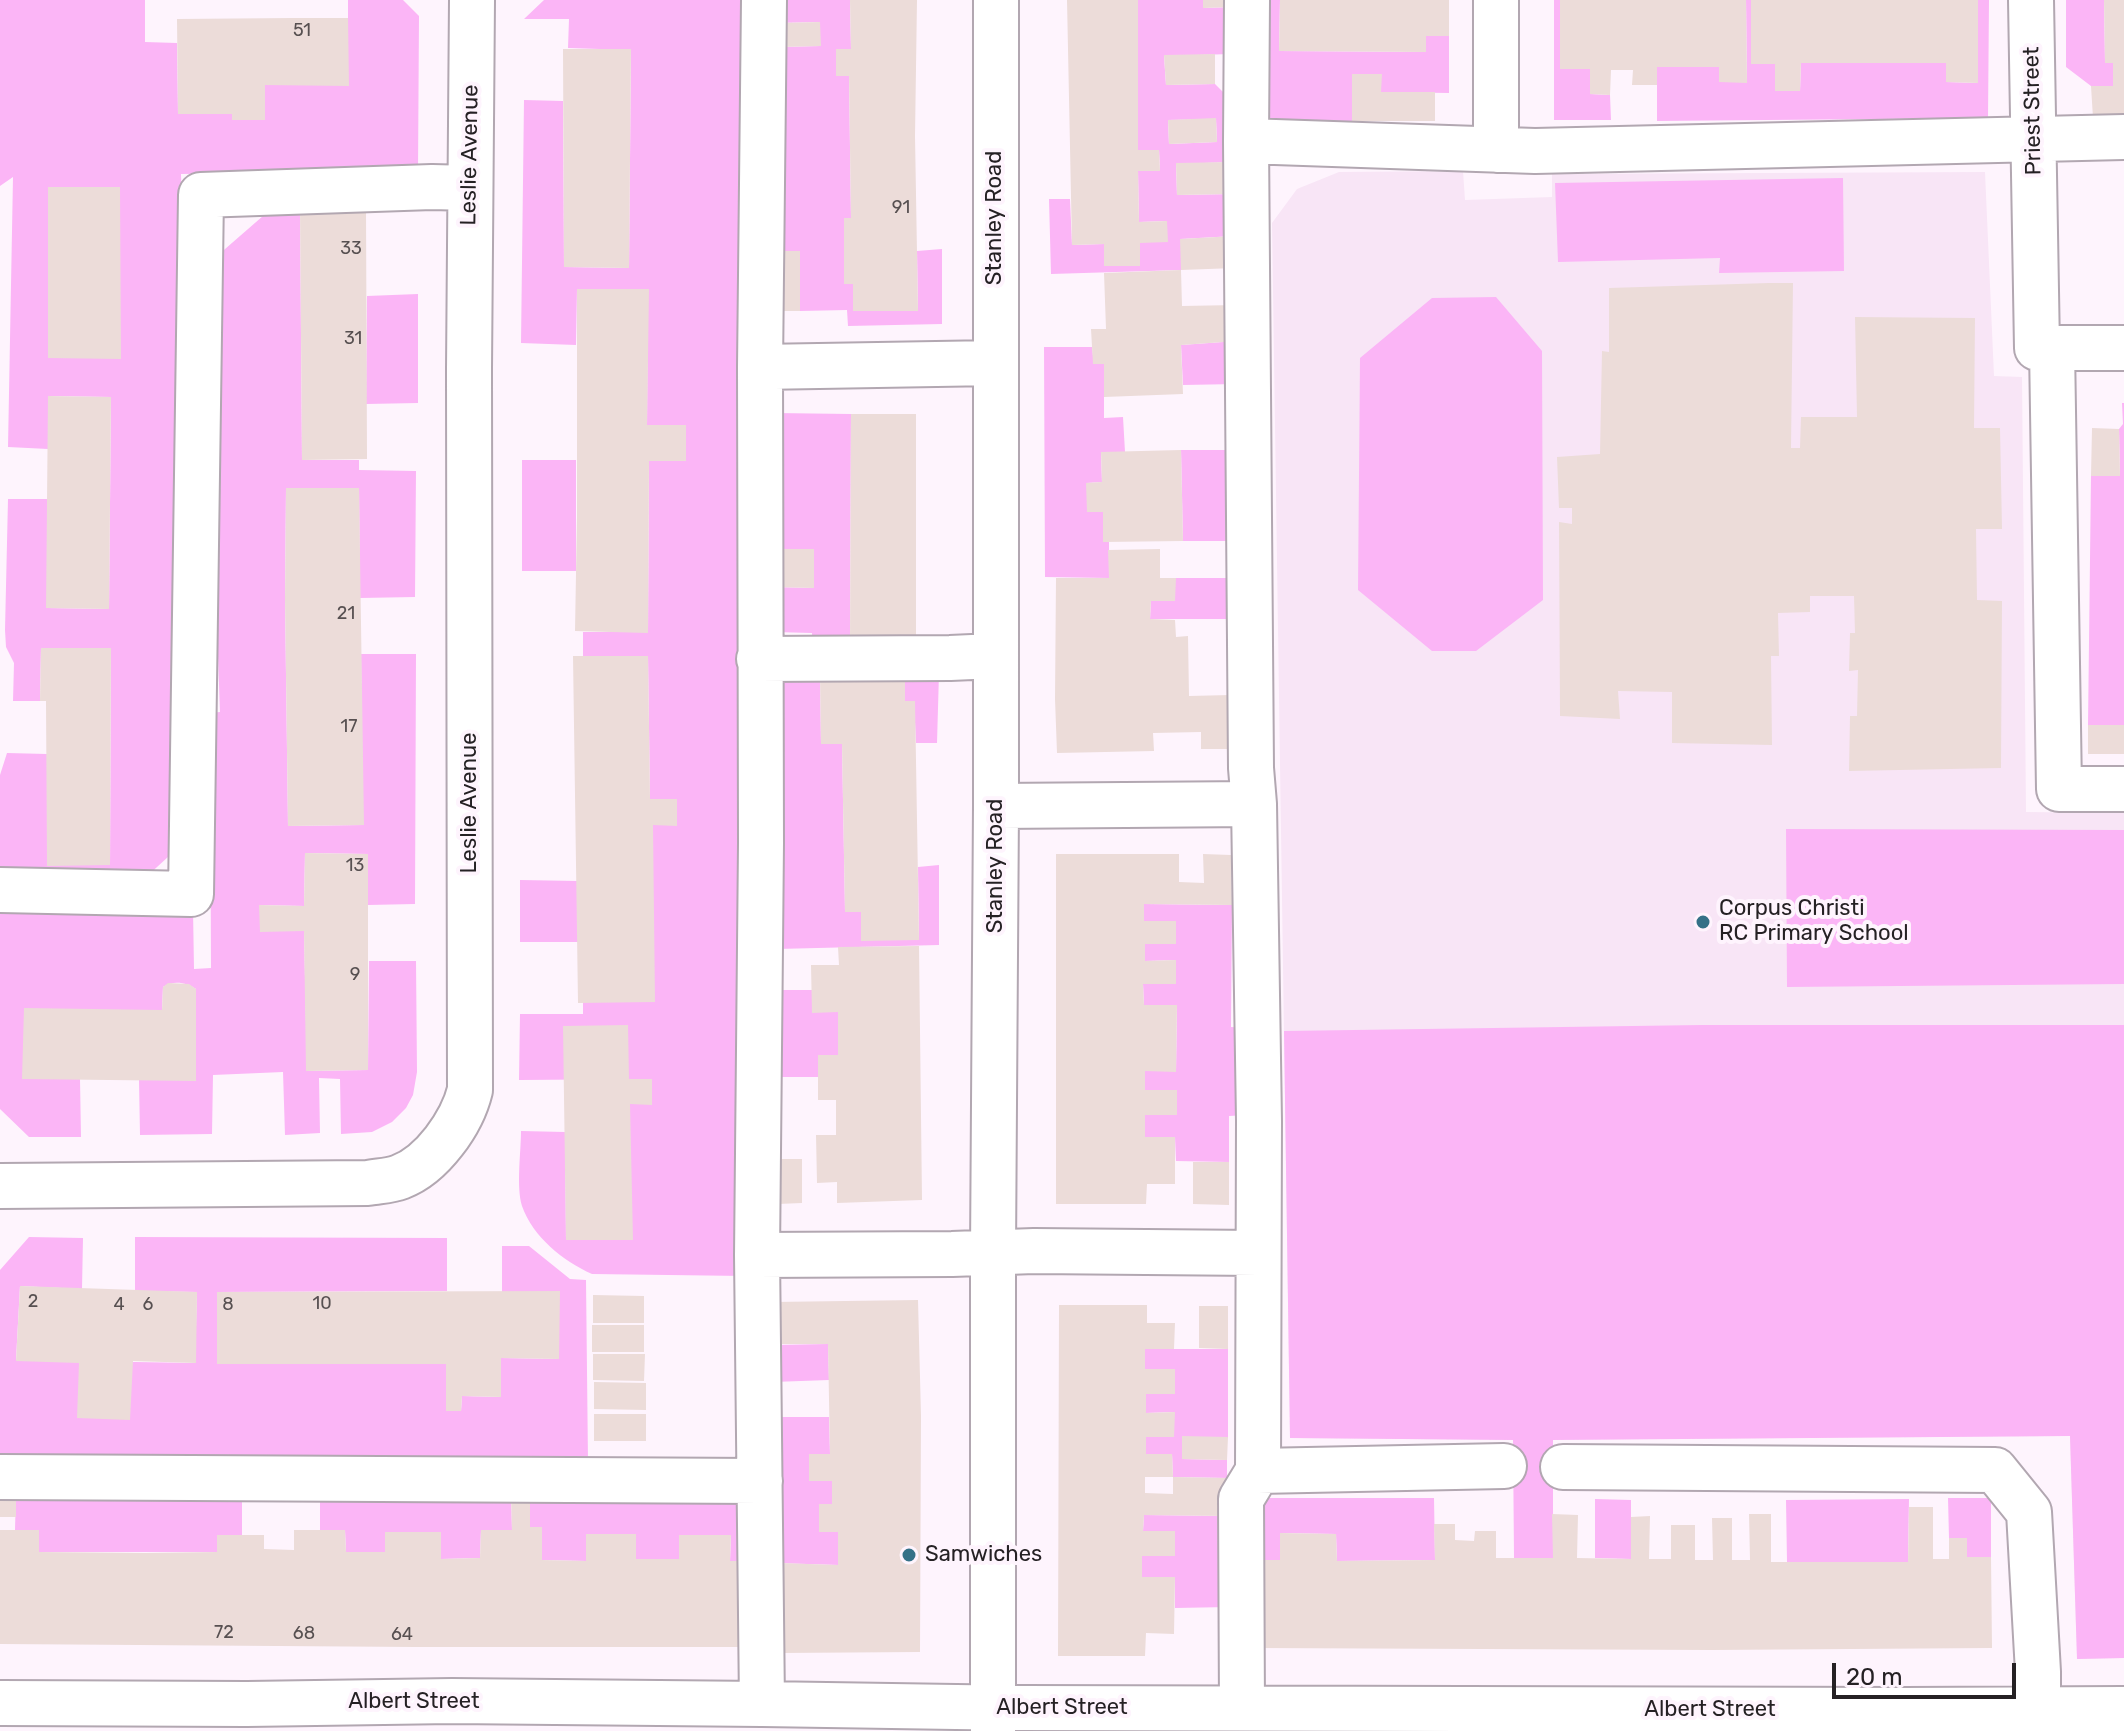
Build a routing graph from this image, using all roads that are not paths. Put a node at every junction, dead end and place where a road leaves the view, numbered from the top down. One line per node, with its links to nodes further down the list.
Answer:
1 (472, 0): 11 (street, Leslie Avenue)
2 (764, 0): 15 (street)
3 (996, 0): 14 (street, Stanley Road)
4 (1247, 0): 9 (street)
5 (1496, 0): 10 (street)
6 (2031, 0): 8 (street, Priest Street)
7 (2124, 137): 8 (street)
8 (2034, 140): 10 (street); 12 (street, Priest Street)
9 (1246, 141): 10 (street); 19 (street)
10 (1496, 150)
11 (470, 188): 21 (street); 22 (street, Leslie Avenue)
12 (2052, 348): 13 (street); 18 (street)
13 (2124, 348)
14 (995, 363): 15 (street); 16 (street, Stanley Road)
15 (760, 367): 17 (street)
16 (995, 656): 17 (street); 20 (street, Stanley Road)
17 (759, 659): 25 (street)
18 (2124, 789)
19 (1254, 804): 20 (street); 24 (street)
20 (996, 806): 23 (street, Stanley Road)
21 (0, 890)
22 (0, 1186)
23 (993, 1252): 24 (street); 25 (street); 37 (street, Stanley Road)
24 (1258, 1253): 28 (street)
25 (757, 1255): 30 (street)
26 (1504, 1466): 28 (street)
27 (1563, 1467): 33 (street)
28 (1258, 1471): 36 (street)
29 (0, 1477): 30 (street)
30 (760, 1481): 32 (street)
31 (0, 1703): 35 (street, Albert Street)
32 (762, 1704): 35 (street, Albert Street); 37 (street, Albert Street)
33 (2038, 1709): 34 (street, Albert Street); 36 (street, Albert Street)
34 (2124, 1709)
35 (415, 1716)
36 (1229, 1716): 37 (street, Albert Street)
37 (993, 1719)

